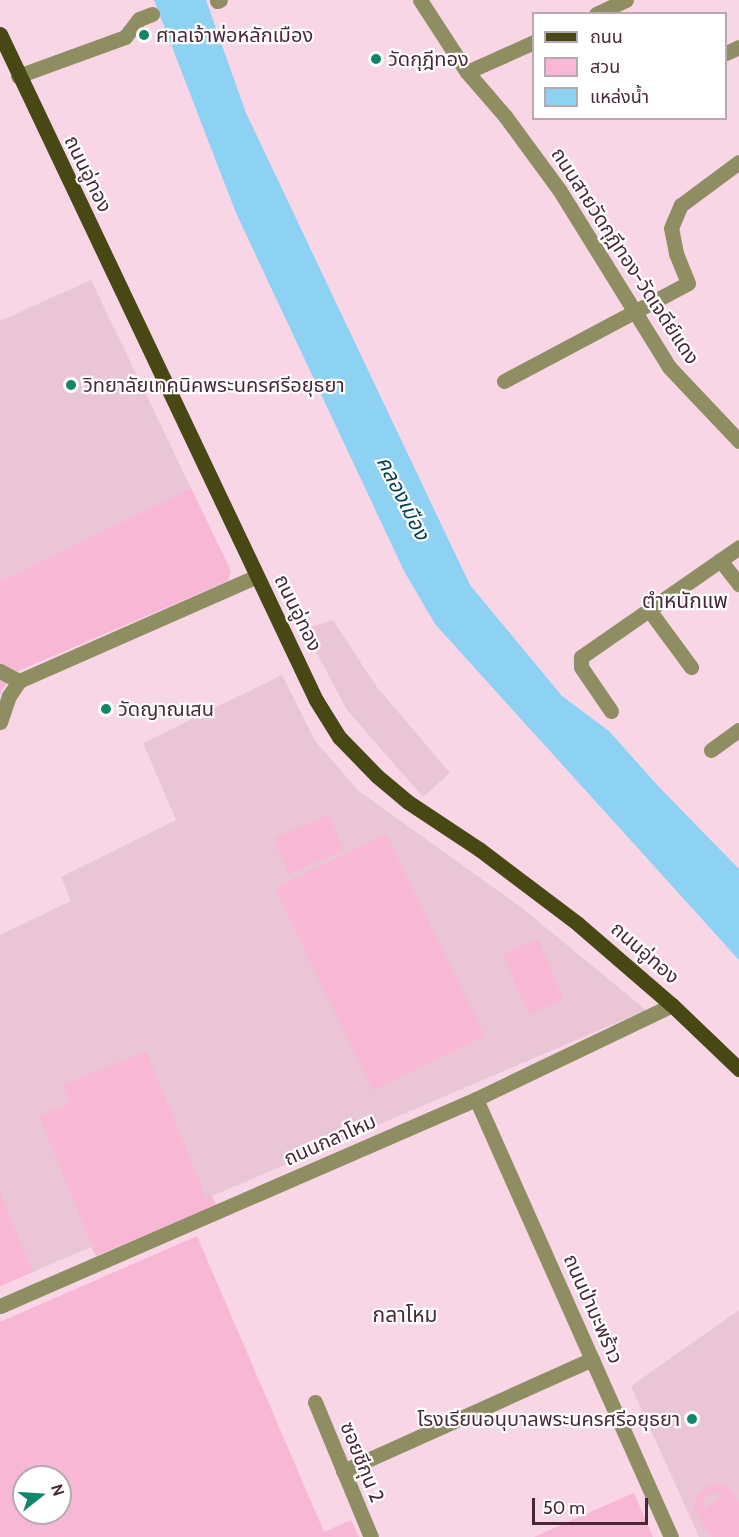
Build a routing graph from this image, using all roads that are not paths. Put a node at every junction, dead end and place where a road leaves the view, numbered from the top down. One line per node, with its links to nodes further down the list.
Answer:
1 (420, 0): 7 (street, ถนนสายวัดกุฎีทอง-วัดเจดีย์แดง)
2 (626, 0): 3 (street)
3 (600, 12)
4 (152, 14): 8 (street)
5 (0, 34): 8 (main road, ถนนอู่ทอง)
6 (532, 43): 7 (street)
7 (467, 72): 10 (street, ถนนสายวัดกุฎีทอง-วัดเจดีย์แดง)
8 (18, 76): 15 (main road, ถนนอู่ทอง)
9 (739, 162): 10 (street)
10 (632, 311): 11 (street); 12 (street, ถนนสายวัดกุฎีทอง-วัดเจดีย์แดง)
11 (504, 381)
12 (739, 441)
13 (739, 547): 14 (street)
14 (720, 560): 16 (street); 17 (street)
15 (257, 576): 20 (street); 25 (main road, ถนนอู่ทอง)
16 (739, 584)
17 (649, 610): 18 (street); 21 (street)
18 (691, 667)
19 (0, 671): 20 (street)
20 (19, 681): 22 (street)
21 (611, 711)
22 (0, 722)
23 (739, 730): 24 (street)
24 (711, 750)
25 (672, 1005): 26 (main road, ถนนอู่ทอง); 27 (street, ถนนกลาโหม)
26 (739, 1069)
27 (476, 1099): 28 (street, ถนนกลาโหม); 29 (street, ถนนป่ามะพร้าว)
28 (0, 1306)
29 (591, 1359): 31 (street); 33 (street, ถนนป่ามะพร้าว)
30 (315, 1402): 31 (street, ซอยชีกุน 2)
31 (344, 1471): 32 (street, ซอยชีกุน 2)
32 (371, 1537)
33 (671, 1537)

